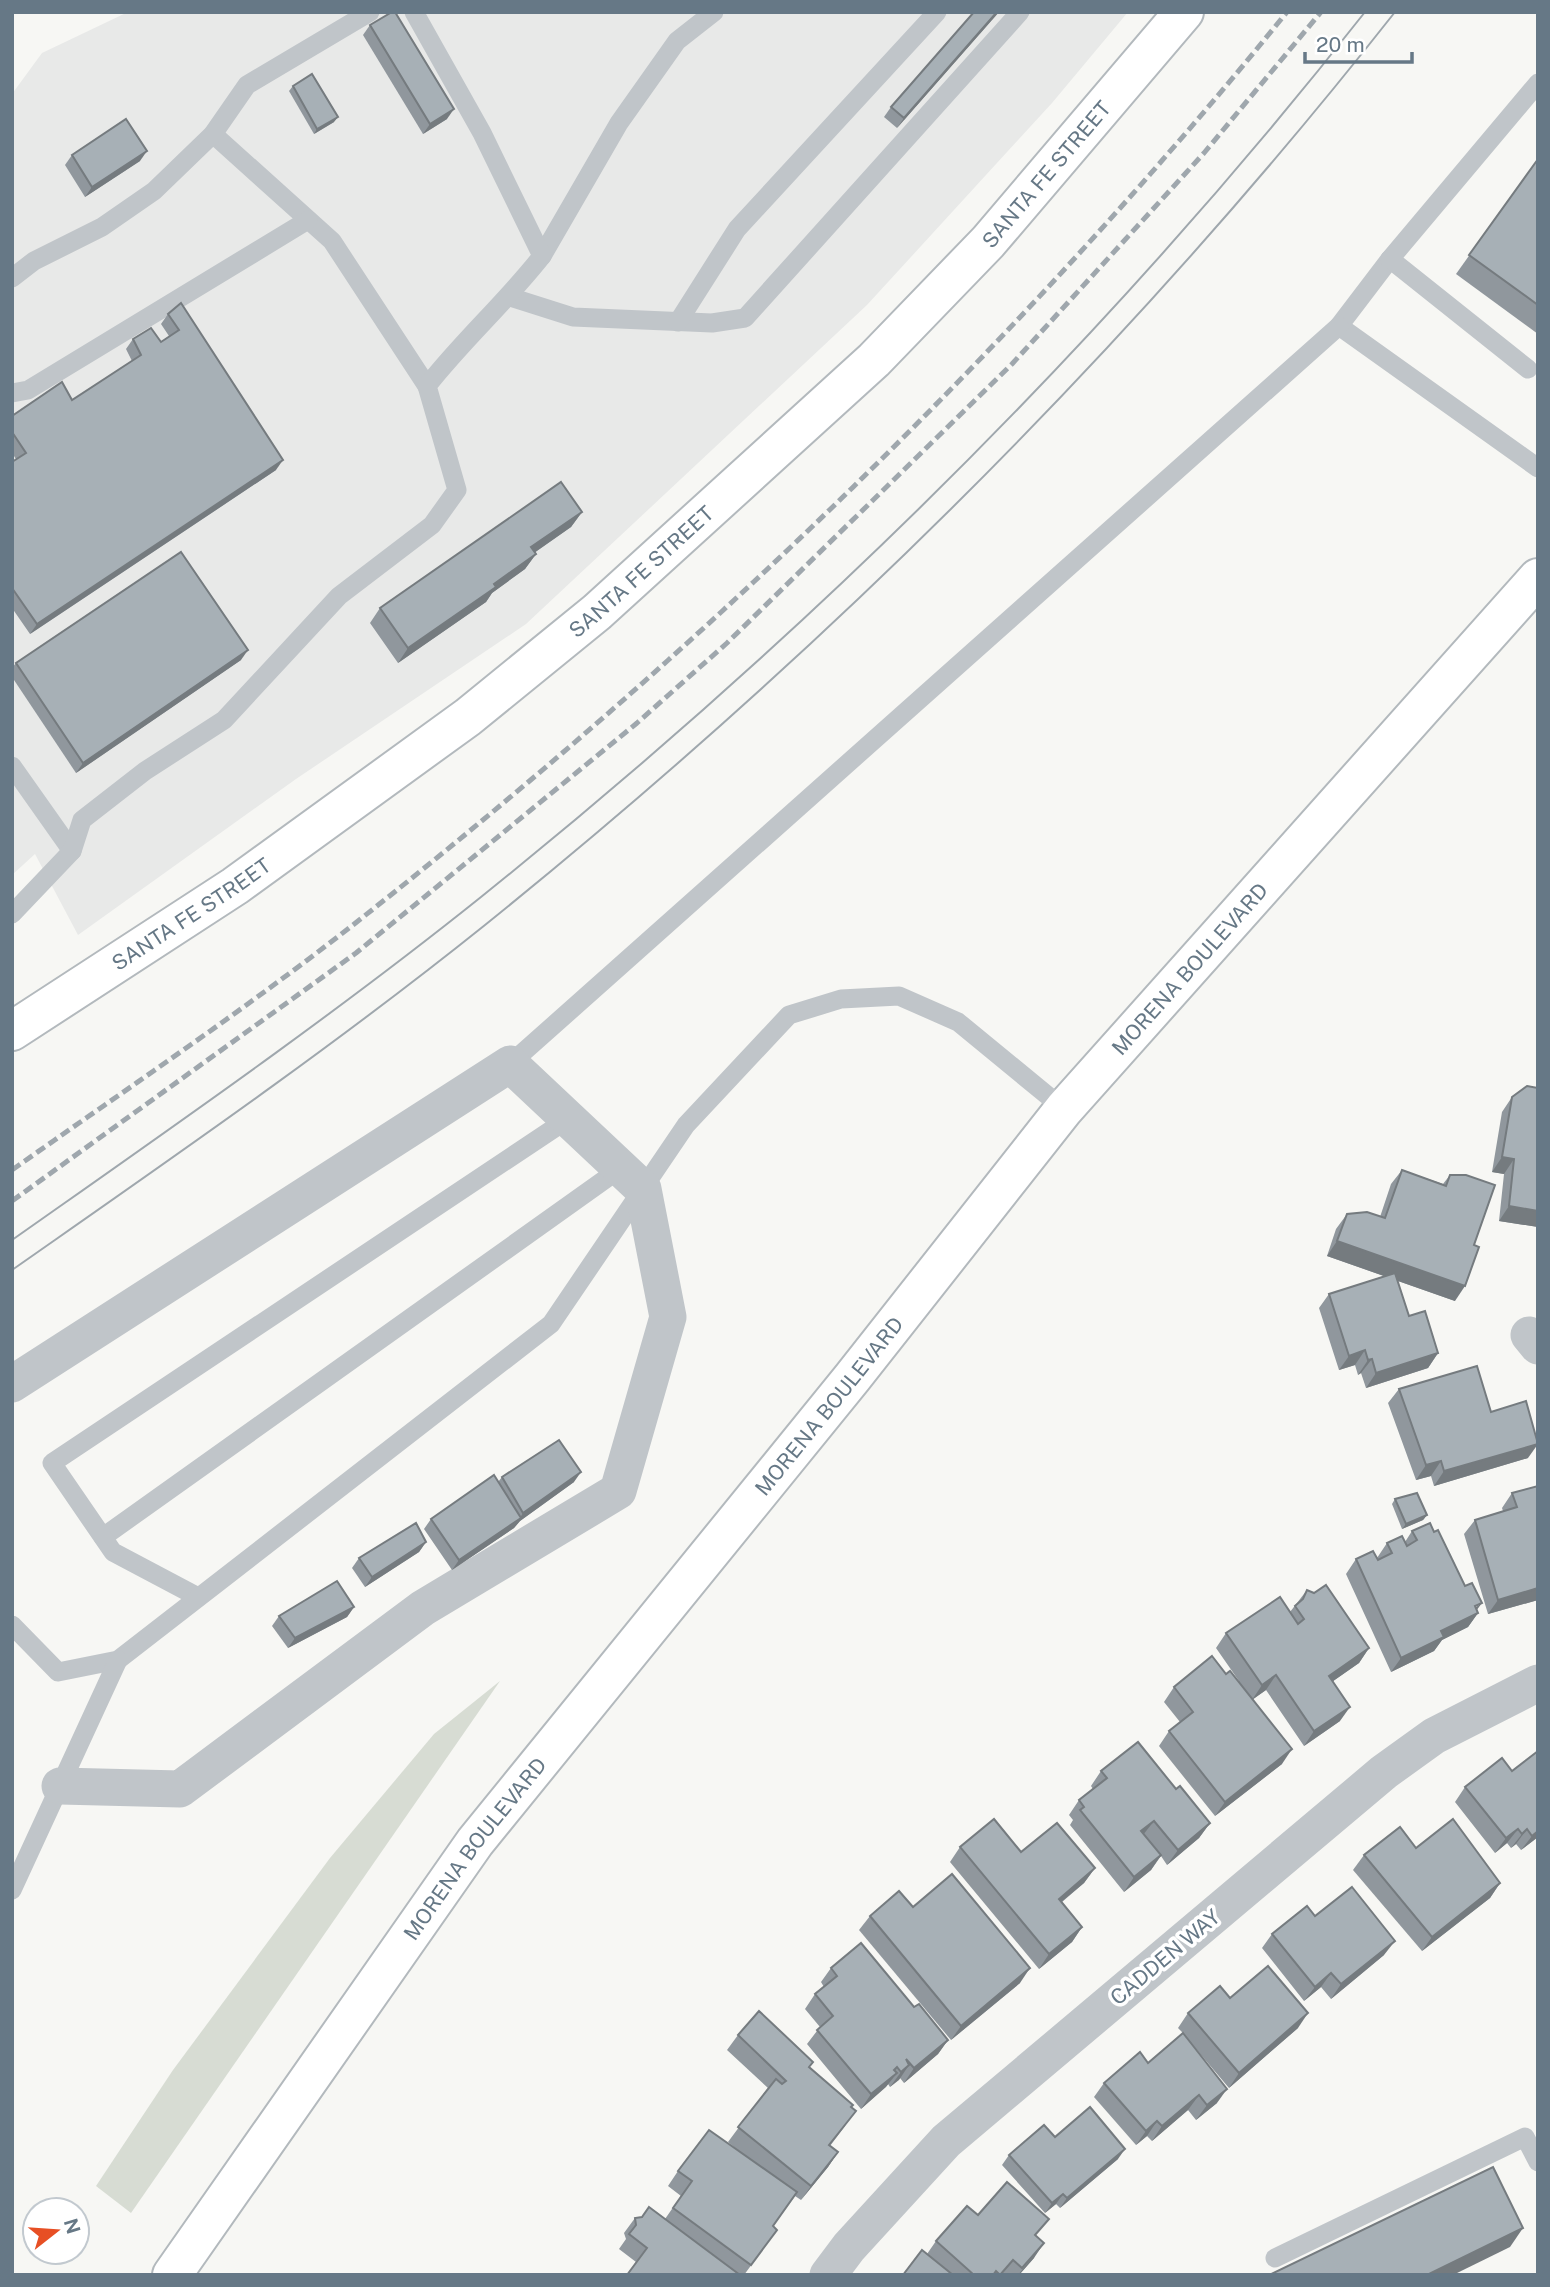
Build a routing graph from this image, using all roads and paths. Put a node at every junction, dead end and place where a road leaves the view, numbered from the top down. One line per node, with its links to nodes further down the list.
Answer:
1 (370, 12): 8 (lane)
2 (414, 12): 10 (lane)
3 (714, 12): 10 (lane)
4 (937, 12): 14 (lane)
5 (1020, 12): 14 (lane)
6 (1184, 12): 24 (main road, SANTA FE STREET)
7 (1538, 83): 11 (lane)
8 (213, 134): 9 (lane); 12 (lane)
9 (308, 220): 17 (lane); 18 (lane)
10 (542, 256): 13 (lane)
11 (1390, 259): 15 (lane); 16 (lane)
12 (12, 278)
13 (510, 297): 14 (lane); 17 (lane)
14 (678, 322)
15 (1339, 326): 19 (lane); 25 (lane)
16 (1528, 369)
17 (428, 386): 22 (lane)
18 (12, 393)
19 (1538, 468)
20 (1538, 578): 26 (main road, MORENA BOULEVARD)
21 (12, 766): 22 (lane)
22 (72, 851): 23 (lane)
23 (12, 914)
24 (12, 1031)
25 (510, 1064): 27 (street); 29 (street)
26 (1064, 1109): 28 (lane); 40 (main road, MORENA BOULEVARD)
27 (569, 1119): 28 (street); 30 (lane)
28 (632, 1178): 30 (lane); 31 (lane); 35 (street)
29 (12, 1384)
30 (103, 1537): 31 (lane)
31 (198, 1597): 33 (lane)
32 (12, 1625): 33 (lane)
33 (118, 1660): 35 (lane)
34 (1538, 1683): 41 (street, CADDEN WAY)
35 (60, 1786): 36 (lane)
36 (12, 1890)
37 (1532, 2136): 38 (lane); 39 (lane)
38 (1538, 2162)
39 (1275, 2258)
40 (172, 2275)
41 (828, 2275)

